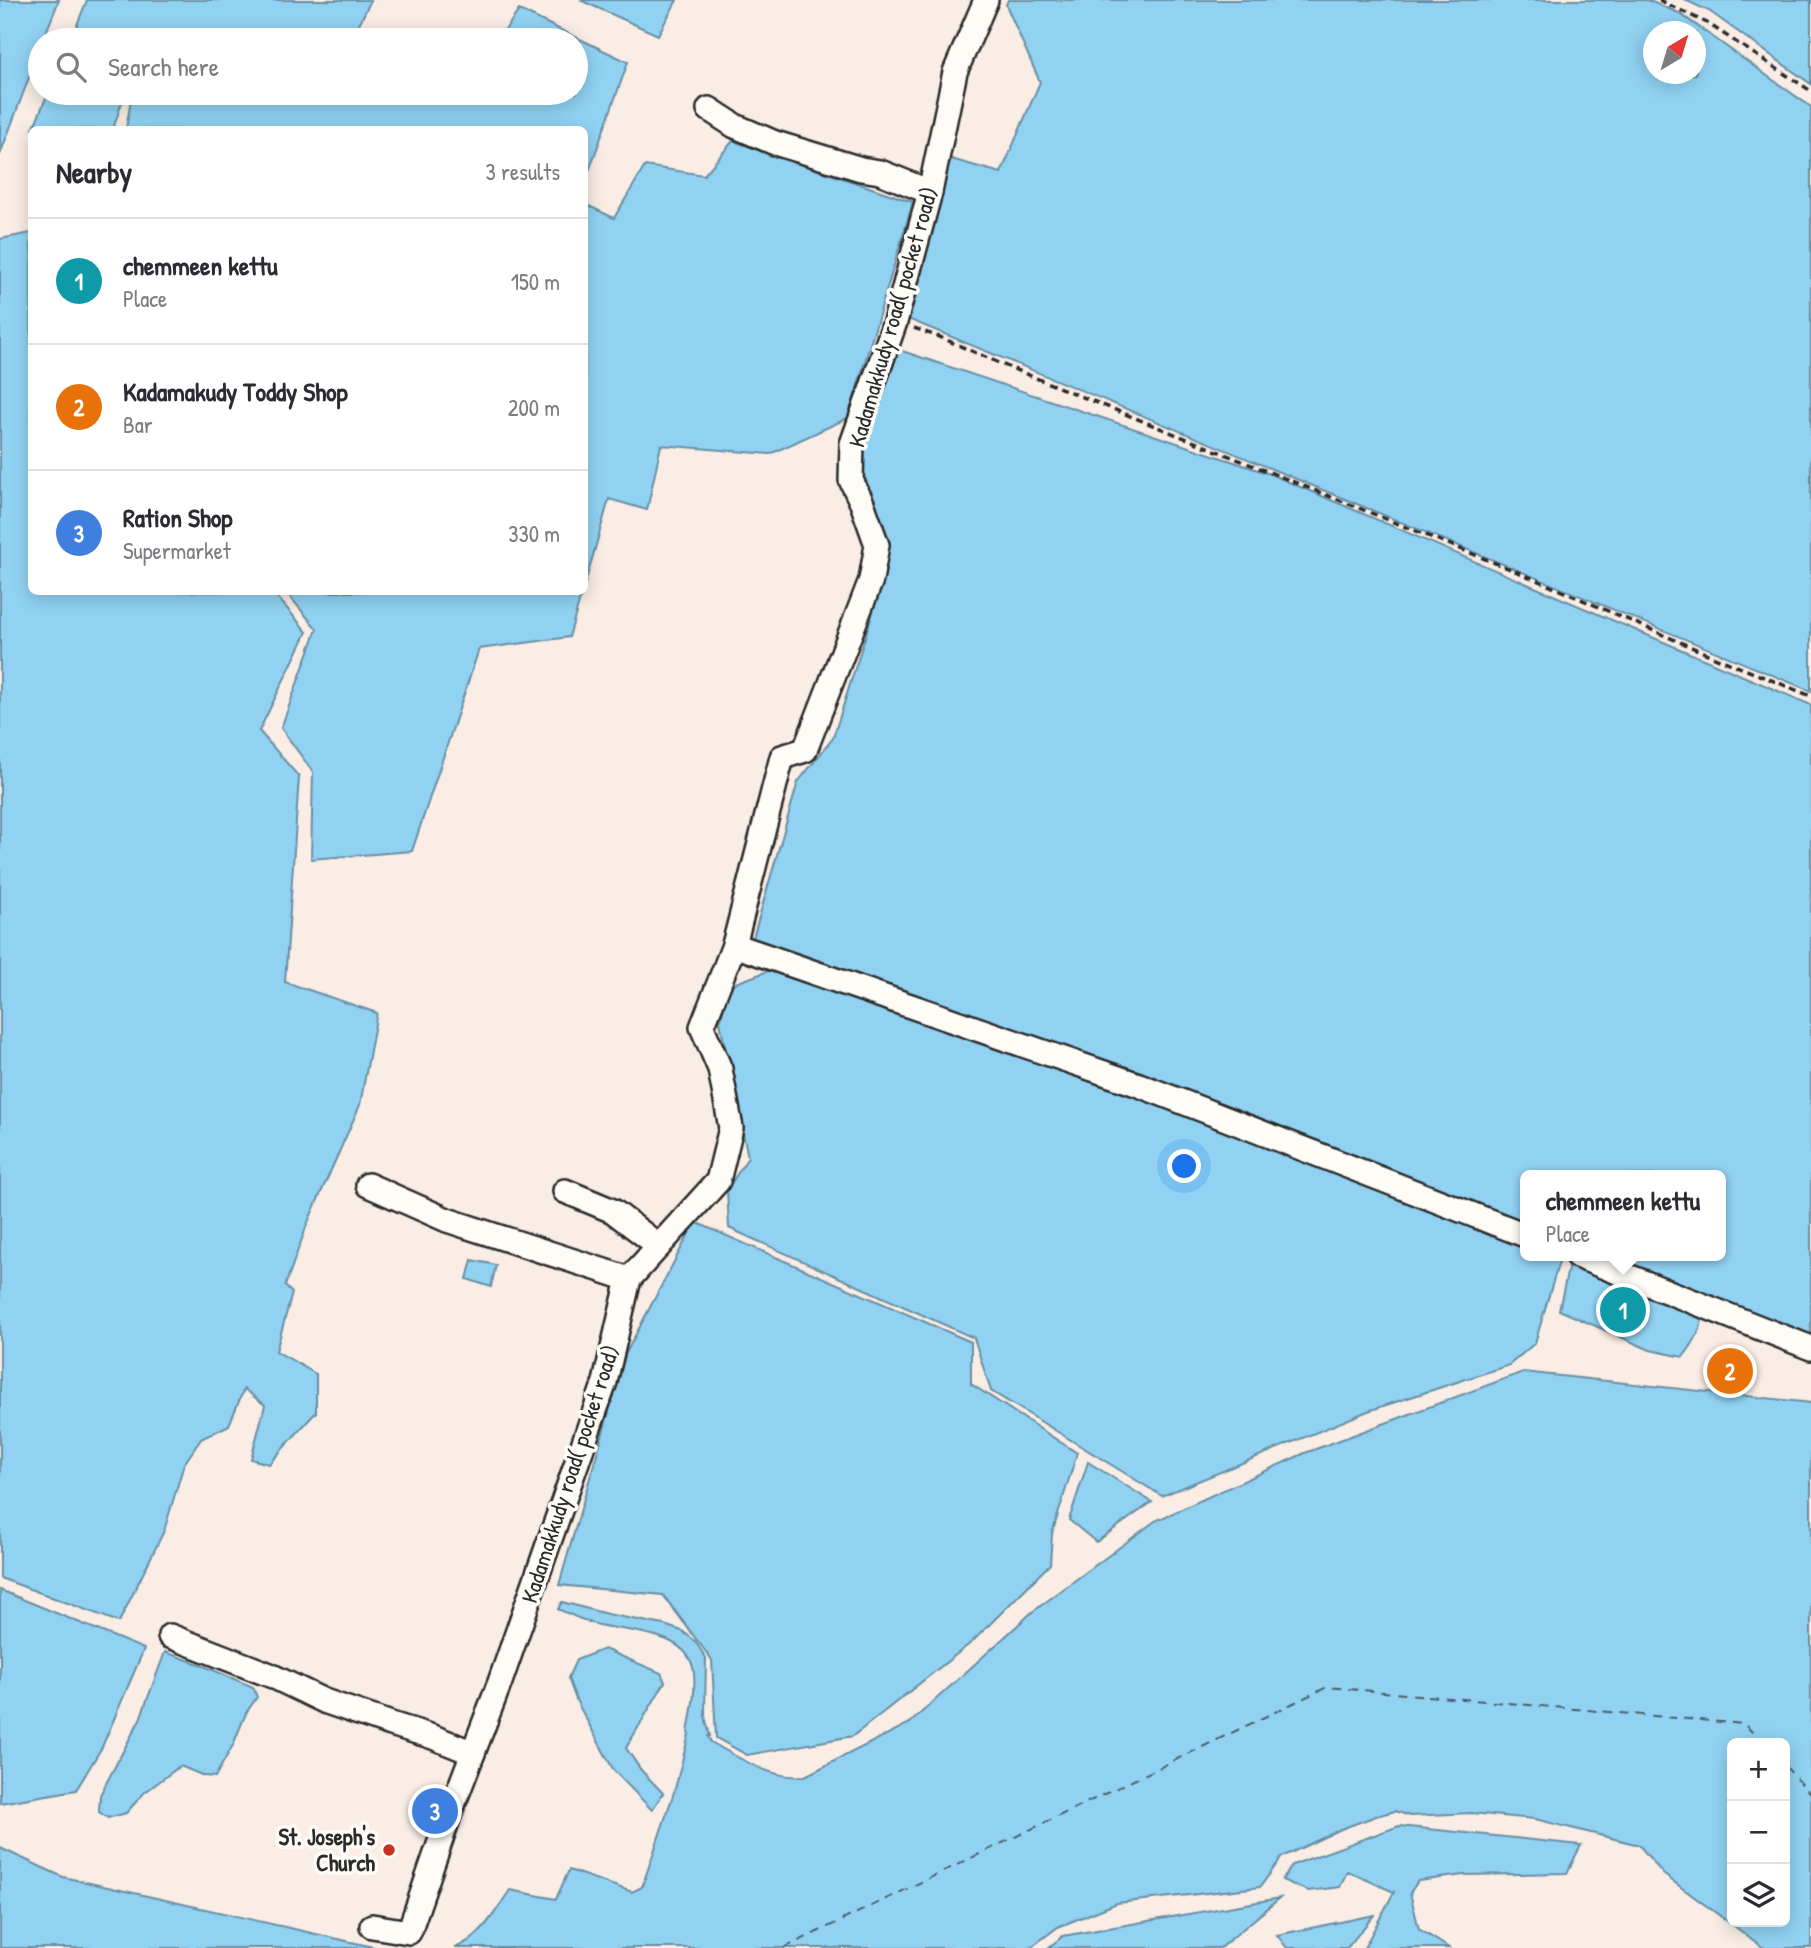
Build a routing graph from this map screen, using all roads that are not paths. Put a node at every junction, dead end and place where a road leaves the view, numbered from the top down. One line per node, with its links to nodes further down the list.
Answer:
1 (986, 0): 3 (street, Kadamakkudy road( pocket road))
2 (709, 109): 3 (street)
3 (930, 192): 4 (street, Kadamakkudy road( pocket road))
4 (734, 945): 8 (street); 9 (street, Kadamakkudy road( pocket road))
5 (368, 1185): 11 (street)
6 (565, 1191): 9 (street)
7 (437, 1228): 11 (street)
8 (1520, 1233)
9 (659, 1246): 11 (street, Kadamakkudy road( pocket road))
10 (1590, 1261): 12 (street)
11 (627, 1286): 14 (street, Kadamakkudy road( pocket road))
12 (1811, 1348)
13 (170, 1636): 14 (street)
14 (473, 1753): 15 (street, Kadamakkudy road( pocket road))
15 (372, 1926)

